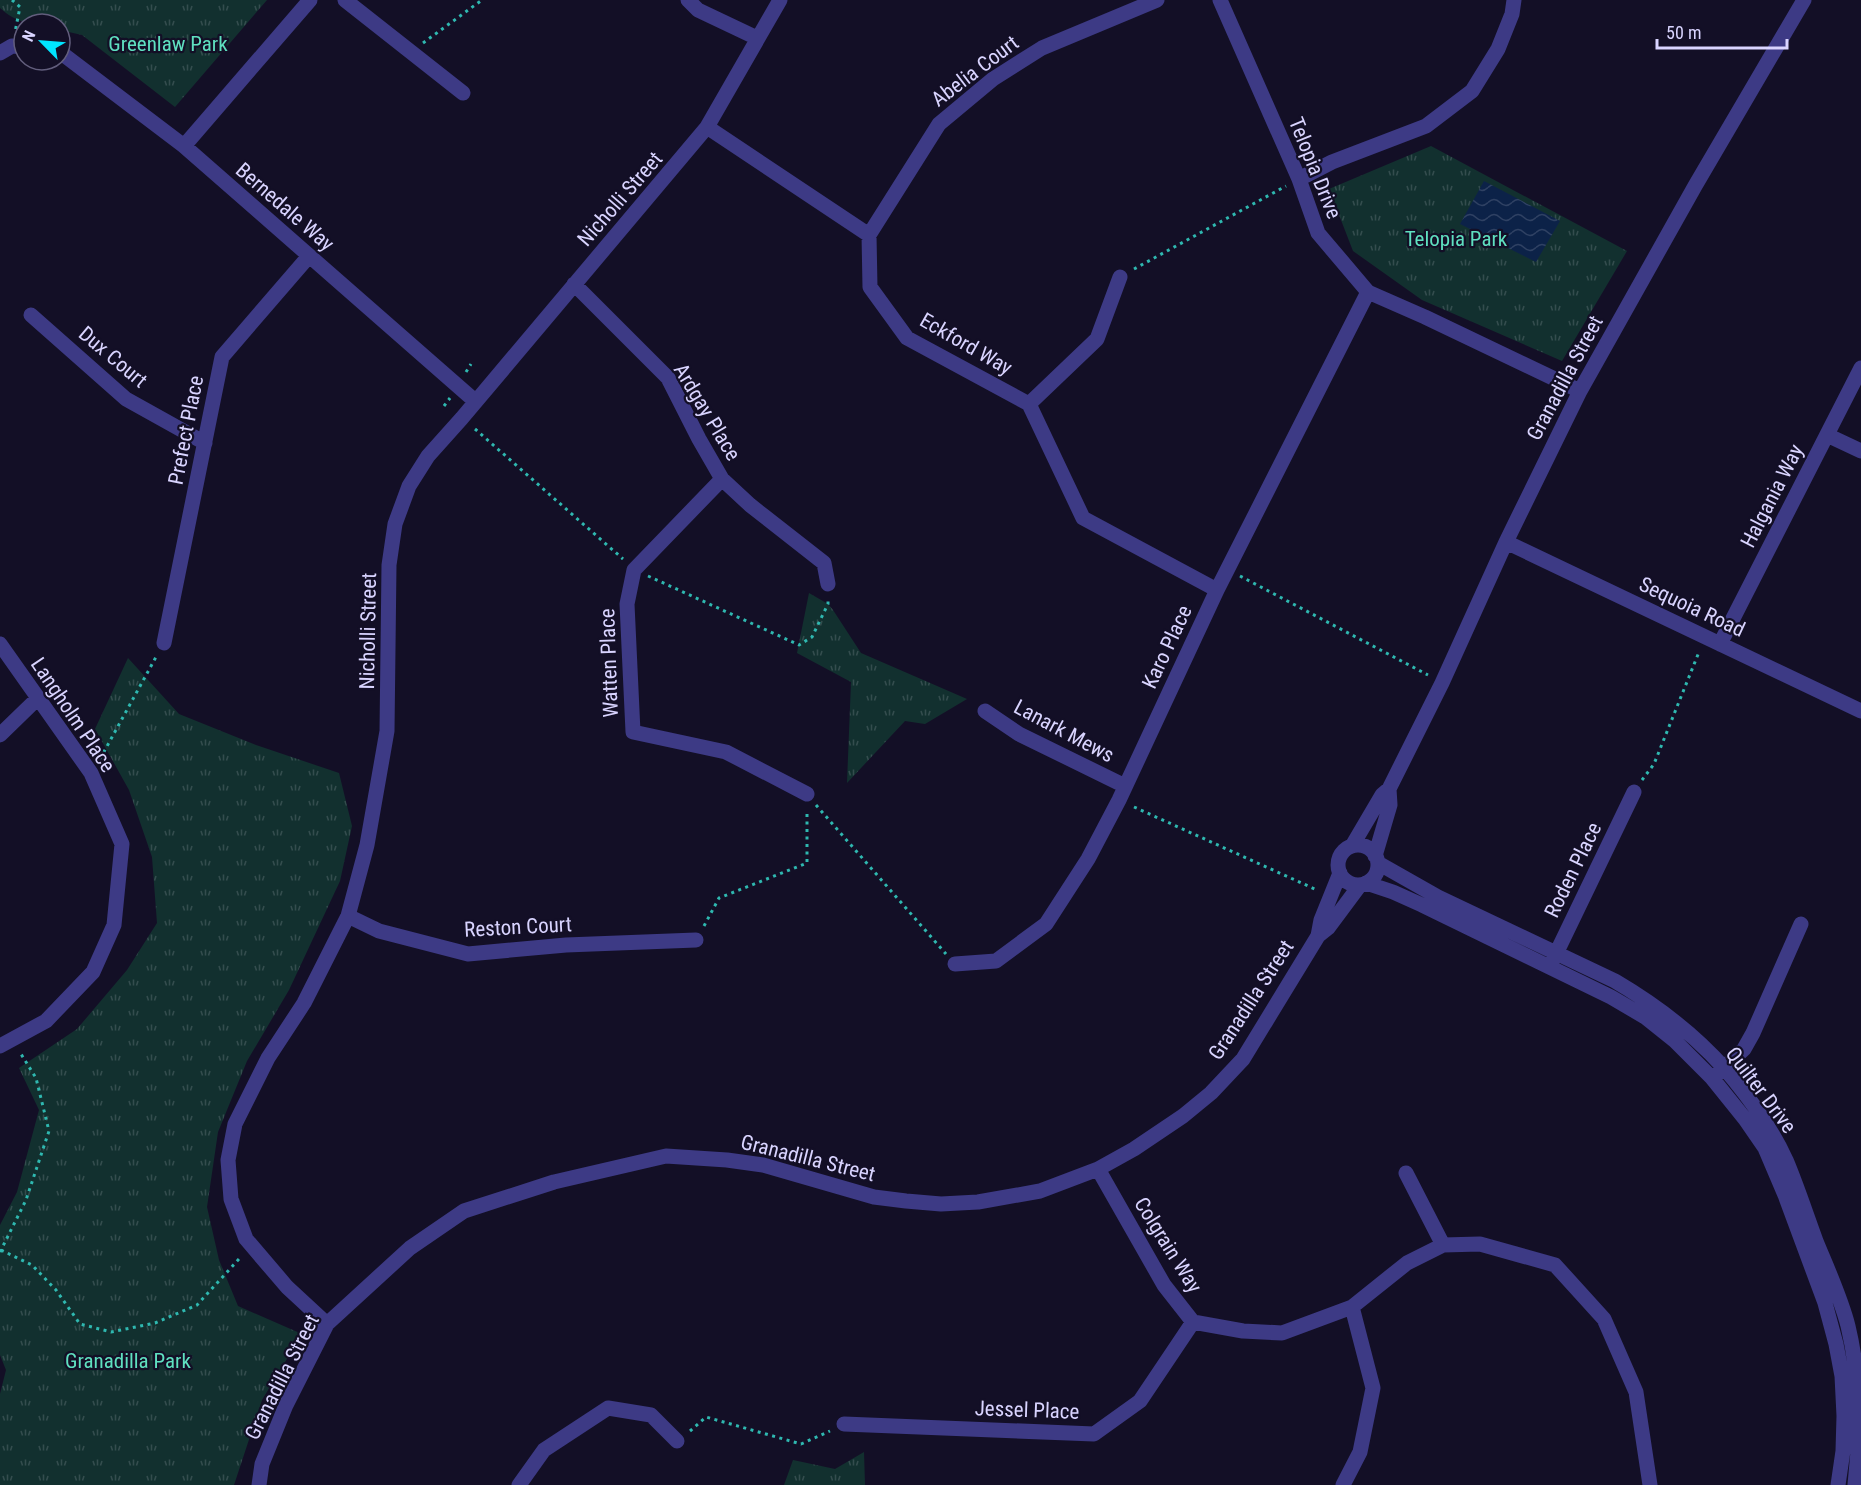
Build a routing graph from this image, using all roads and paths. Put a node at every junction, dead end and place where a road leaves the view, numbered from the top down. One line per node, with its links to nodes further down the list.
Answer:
1 (12, 0): 11 (path)
2 (310, 0): 17 (street)
3 (345, 0): 13 (street)
4 (482, 0): 13 (path)
5 (688, 0): 12 (street)
6 (780, 0): 12 (street, Nicholli Street)
7 (1157, 0): 19 (street, Abelia Court)
8 (1220, 0): 18 (street, Telopia Drive)
9 (1514, 0): 18 (street)
10 (1804, 0): 26 (street, Granadilla Street)
11 (19, 12)
12 (757, 38): 16 (street, Nicholli Street)
13 (412, 51): 15 (street)
14 (72, 61): 17 (street, Bernedale Way)
15 (463, 93)
16 (707, 127): 19 (street); 22 (street, Nicholli Street)
17 (184, 146): 20 (street, Bernedale Way)
18 (1299, 179): 21 (path); 23 (street, Telopia Drive)
19 (869, 235): 28 (street, Eckford Way)
20 (309, 256): 27 (street, Bernedale Way); 31 (street, Prefect Place)
21 (1120, 277): 28 (street)
22 (574, 284): 27 (street, Nicholli Street); 33 (street, Ardgay Place)
23 (1368, 292): 26 (street, Telopia Drive); 36 (street, Karo Place)
24 (31, 315): 31 (street, Dux Court)
25 (1861, 368): 30 (street, Halgania Way)
26 (1580, 391): 34 (street, Granadilla Street)
27 (475, 401): 29 (street, Nicholli Street)
28 (1029, 404): 38 (street)
29 (462, 418): 35 (path); 58 (street, Nicholli Street)
30 (1827, 435): 32 (street); 42 (street, Halgania Way)
31 (205, 443): 40 (street, Prefect Place)
32 (1861, 452)
33 (722, 478): 35 (street); 37 (street, Ardgay Place)
34 (1506, 542): 39 (street, Sequoia Road); 43 (street, Granadilla Street)
35 (634, 570): 37 (path); 52 (street, Watten Place)
36 (1228, 570): 38 (street, Karo Place); 43 (path)
37 (828, 584)
38 (1217, 590): 51 (street, Karo Place)
39 (1705, 637): 42 (street, Sequoia Road); 50 (path)
40 (164, 643): 48 (path)
41 (0, 644): 44 (street, Langholm Place)
42 (1720, 644): 46 (street, Sequoia Road)
43 (1442, 683): 49 (street, Granadilla Street)
44 (38, 698): 47 (street); 48 (street, Langholm Place)
45 (985, 711): 51 (street, Lanark Mews)
46 (1861, 711)
47 (0, 735)
48 (91, 773): 64 (street, Langholm Place)
49 (1389, 789): 53 (street, Granadilla Street); 54 (street, Granadilla Street)
50 (1634, 792): 62 (street, Roden Place)
51 (1122, 793): 57 (path); 63 (street, Karo Place)
52 (807, 795): 61 (path); 63 (path)
53 (1352, 846): 54 (street); 55 (street)
54 (1376, 859): 56 (street); 62 (street, Quilter Drive)
55 (1340, 873): 56 (street); 57 (street, Granadilla Street)
56 (1363, 884): 60 (street, Granadilla Street); 62 (street, Quilter Drive)
57 (1331, 896): 60 (street, Granadilla Street)
58 (348, 916): 61 (street, Reston Court); 74 (street, Nicholli Street)
59 (1801, 924): 65 (street)
60 (1318, 936): 67 (street, Granadilla Street)
61 (696, 940)
62 (1553, 960): 65 (street, Quilter Drive); 66 (street, Quilter Drive)
63 (955, 964)
64 (6, 1043): 70 (path)
65 (1724, 1068): 66 (street); 82 (street, Quilter Drive)
66 (1712, 1078): 81 (street, Quilter Drive)
67 (1098, 1169): 73 (street, Colgrain Way); 74 (street, Granadilla Street)
68 (1406, 1173): 69 (street)
69 (1443, 1245): 72 (street, Colgrain Way); 80 (street, Colgrain Way)
70 (1, 1251): 71 (path)
71 (239, 1259)
72 (1352, 1307): 73 (street, Colgrain Way); 79 (street)
73 (1193, 1322): 75 (street, Jessel Place)
74 (327, 1324): 77 (street, Granadilla Street)
75 (844, 1424): 76 (path)
76 (676, 1441): 78 (street)
77 (259, 1485)
78 (519, 1485)
79 (1343, 1485)
80 (1650, 1485)
81 (1838, 1485)
82 (1855, 1485)

